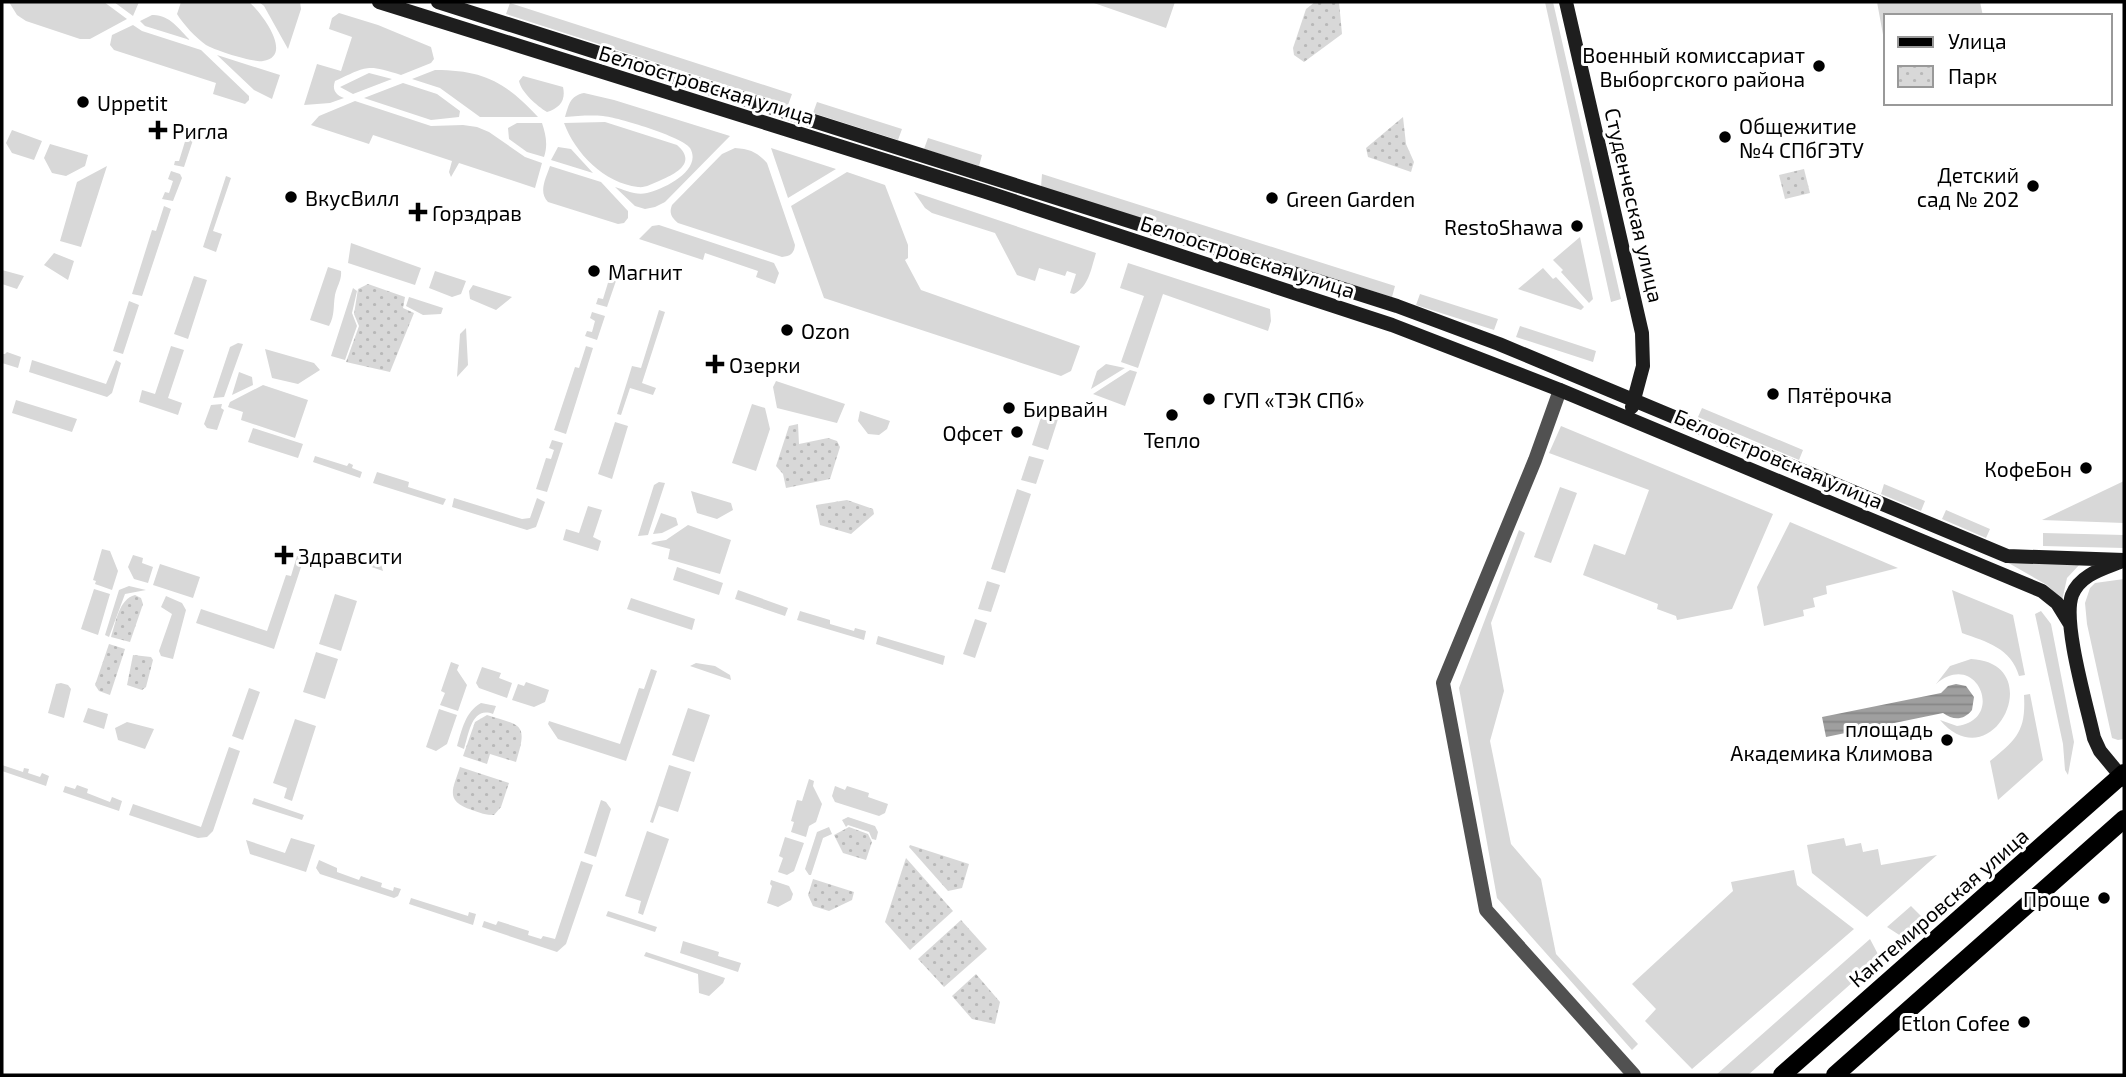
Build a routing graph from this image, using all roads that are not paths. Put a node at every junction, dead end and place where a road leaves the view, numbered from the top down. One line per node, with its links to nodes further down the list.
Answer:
1 (379, 2): 4 (street, Белоостровская улица)
2 (438, 2): 5 (street, Белоостровская улица)
3 (1566, 2): 5 (street, Студенческая улица)
4 (1560, 390): 6 (street, Белоостровская улица); 11 (street)
5 (1634, 401): 6 (street, Студенческая улица); 7 (street, Белоостровская улица)
6 (1627, 418): 8 (street, Белоостровская улица)
7 (2124, 560): 8 (street)
8 (2070, 624): 9 (street)
9 (2123, 776): 12 (main road, Кантемировская улица)
10 (2124, 819): 13 (main road)
11 (1634, 1075)
12 (1782, 1075)
13 (1835, 1075)

